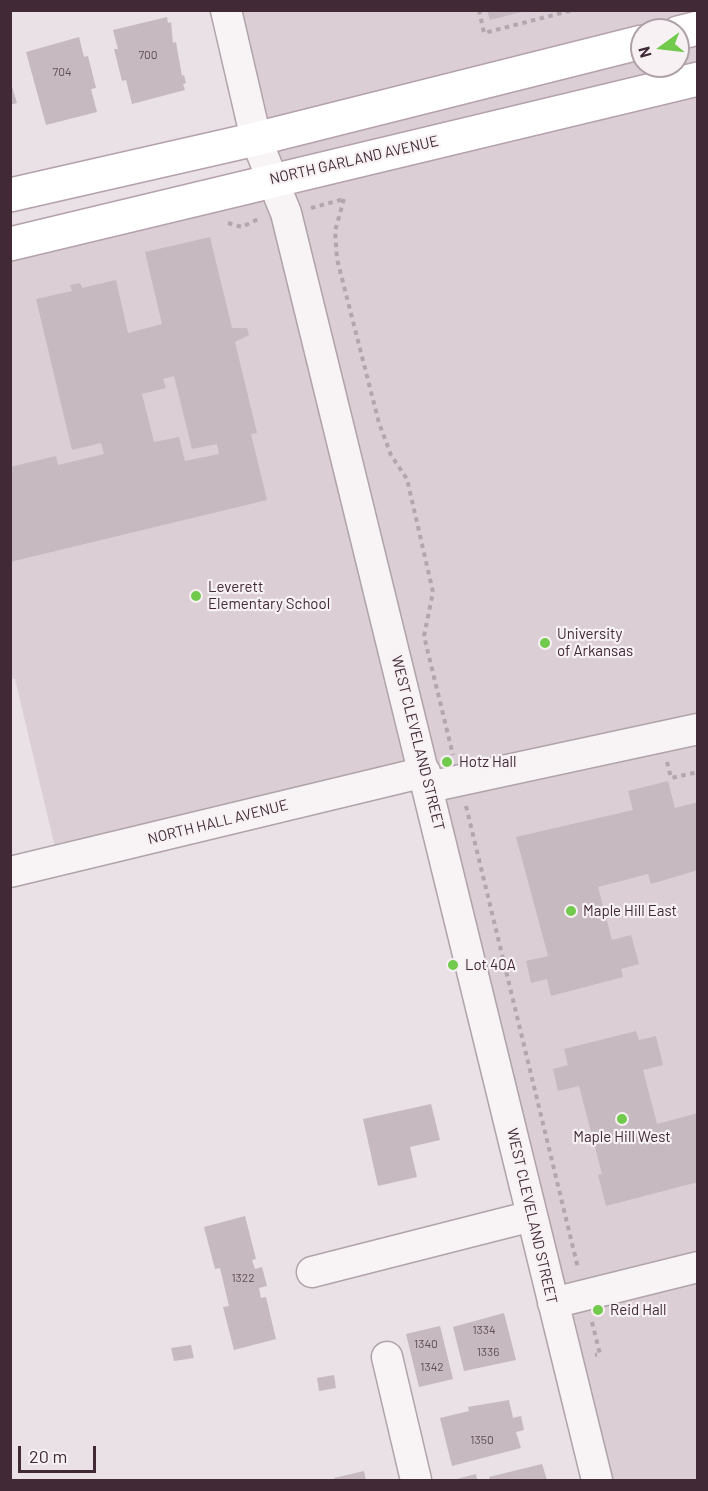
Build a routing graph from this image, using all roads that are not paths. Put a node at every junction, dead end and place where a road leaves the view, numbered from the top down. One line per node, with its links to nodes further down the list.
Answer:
1 (226, 10): 4 (street, WEST CLEVELAND STREET)
2 (630, 45): 4 (main road)
3 (698, 79): 5 (main road, NORTH GARLAND AVENUE)
4 (256, 140): 5 (street, WEST CLEVELAND STREET); 6 (main road)
5 (271, 180): 7 (main road, NORTH GARLAND AVENUE); 9 (street, WEST CLEVELAND STREET)
6 (10, 195)
7 (10, 244)
8 (698, 729): 9 (street, NORTH HALL AVENUE)
9 (427, 779): 10 (street, NORTH HALL AVENUE); 11 (street, WEST CLEVELAND STREET)
10 (10, 872)
11 (532, 1216): 13 (street); 14 (street, WEST CLEVELAND STREET)
12 (698, 1267): 14 (street)
13 (312, 1272)
14 (553, 1304): 17 (street, WEST CLEVELAND STREET)
15 (387, 1357): 16 (street)
16 (416, 1480)
17 (597, 1480)

